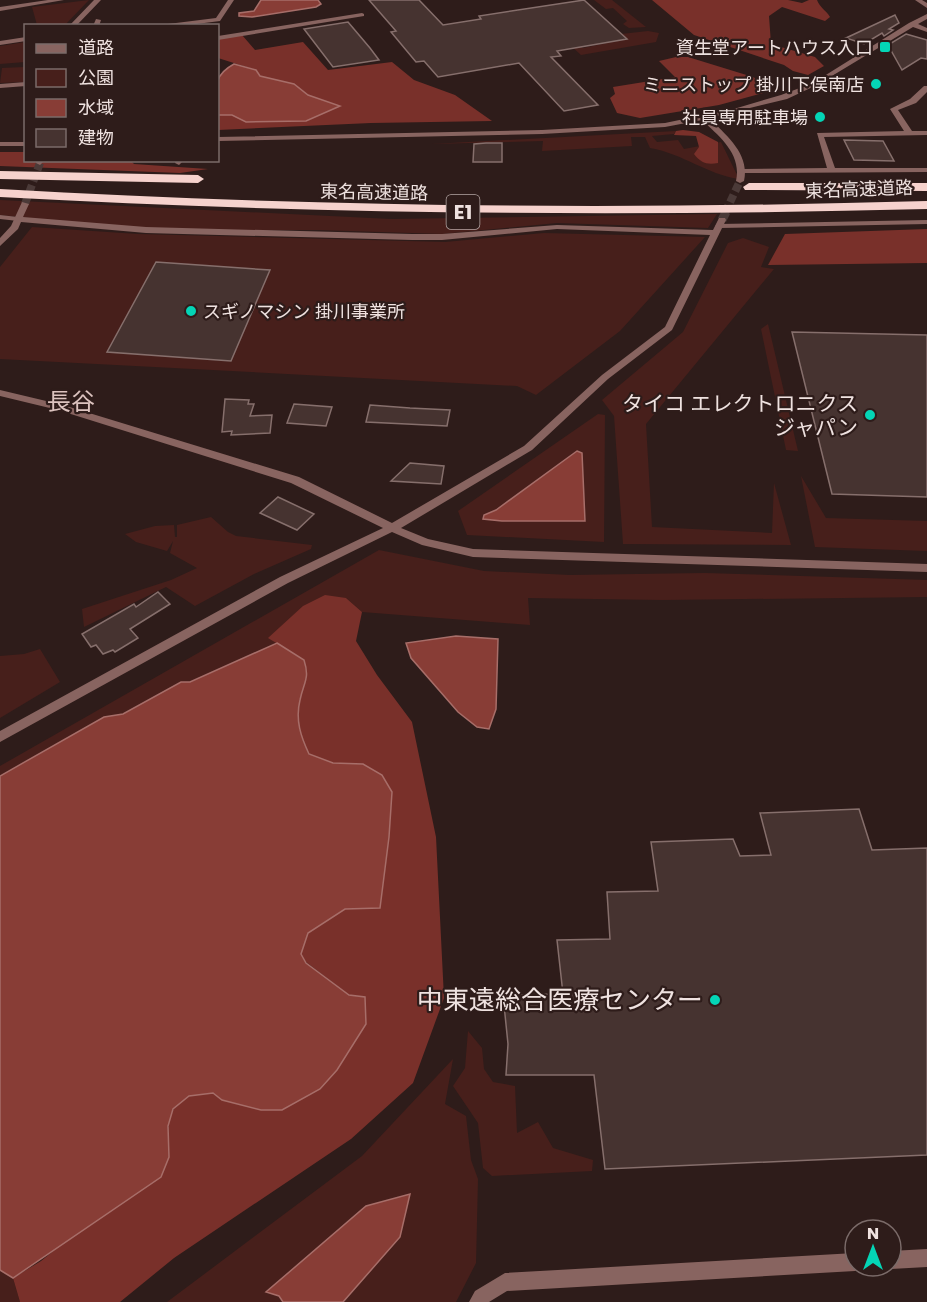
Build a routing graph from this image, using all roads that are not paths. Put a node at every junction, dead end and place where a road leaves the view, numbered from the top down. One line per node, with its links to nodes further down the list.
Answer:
1 (62, 0): 6 (street)
2 (98, 0): 9 (street)
3 (231, 0): 10 (street)
4 (918, 0): 5 (street)
5 (927, 6)
6 (0, 9)
7 (362, 15): 13 (street)
8 (927, 16): 11 (street)
9 (74, 24)
10 (176, 24)
11 (911, 24): 12 (street); 19 (street)
12 (927, 30)
13 (219, 38)
14 (24, 39): 15 (street)
15 (0, 43)
16 (24, 84): 17 (street)
17 (0, 86)
18 (927, 88): 20 (street)
19 (705, 118): 22 (street); 26 (street)
20 (909, 133): 21 (street); 27 (street)
21 (927, 133)
22 (219, 139)
23 (0, 144): 24 (street)
24 (24, 144)
25 (927, 170): 27 (street)
26 (743, 171): 27 (street); 31 (street)
27 (832, 171)
28 (0, 175): 29 (highway)
29 (198, 179)
30 (0, 182): 34 (highway, 東名高速道路 / E1)
31 (745, 184): 32 (highway)
32 (927, 187)
33 (0, 193): 36 (highway, 東名高速道路 / E1)
34 (927, 194)
35 (25, 204): 38 (street)
36 (927, 205)
37 (0, 217): 38 (street)
38 (18, 219): 40 (street); 41 (street)
39 (927, 222): 40 (street)
40 (718, 226): 43 (street)
41 (0, 243)
42 (0, 393): 43 (street)
43 (392, 528): 44 (street); 45 (street)
44 (927, 568)
45 (0, 737)
46 (927, 1258): 47 (street)
47 (903, 1259)
48 (843, 1263): 49 (street)
49 (478, 1302)

